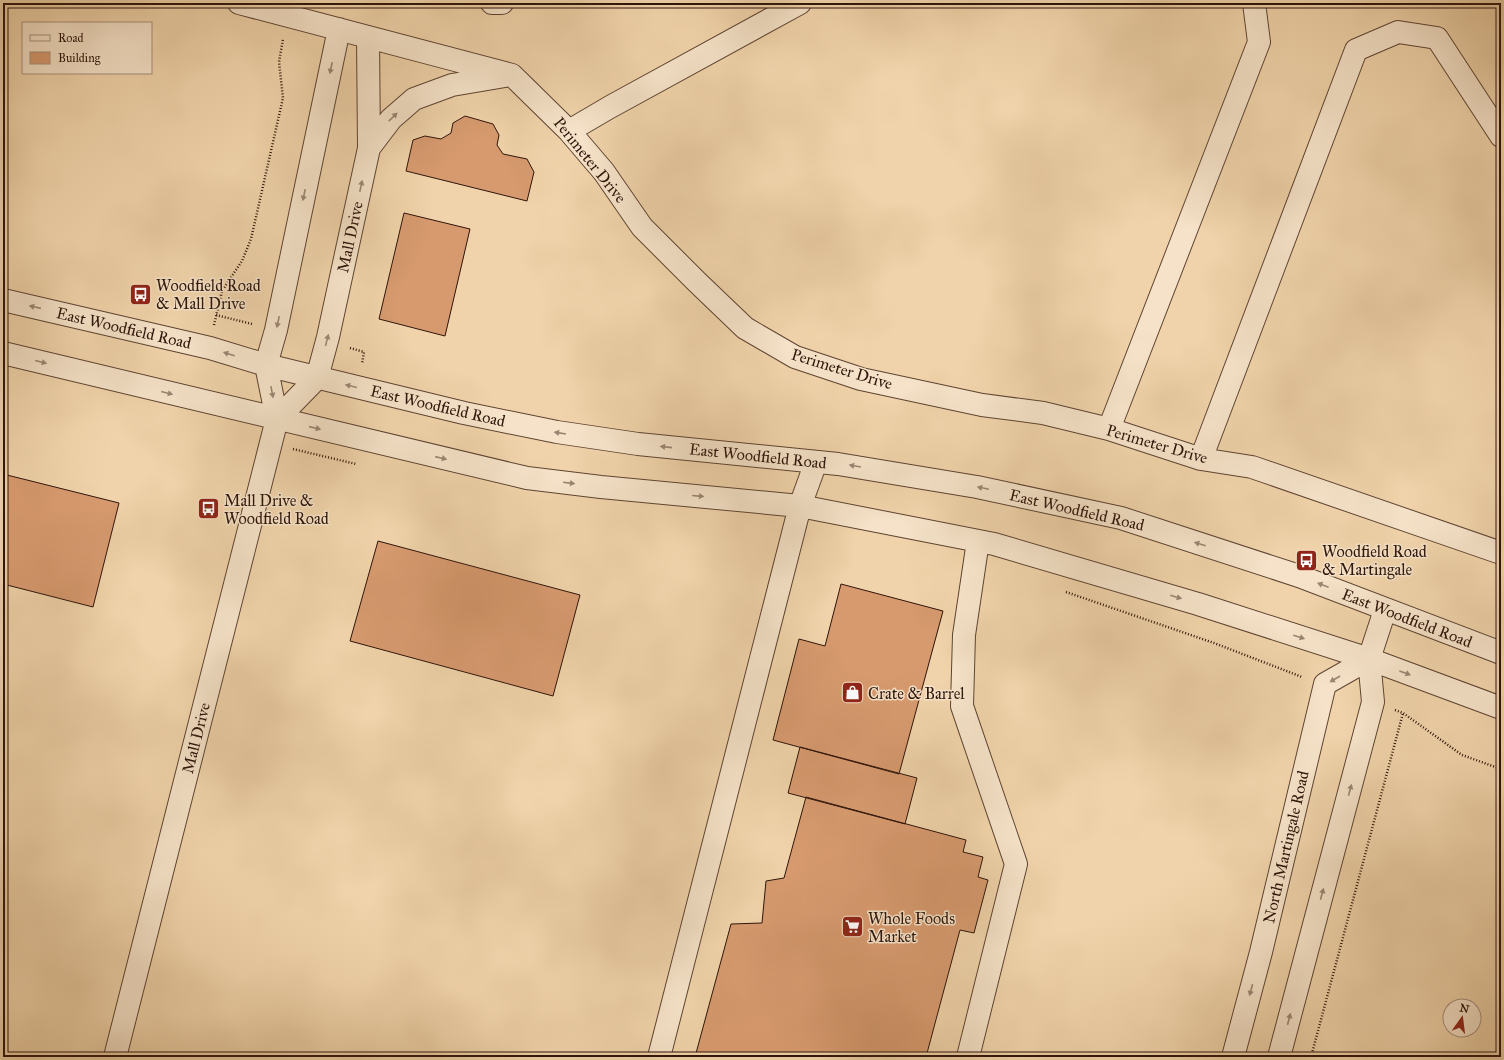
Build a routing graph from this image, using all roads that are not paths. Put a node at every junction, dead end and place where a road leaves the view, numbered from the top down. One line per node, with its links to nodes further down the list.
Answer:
1 (239, 3): 6 (street)
2 (492, 3): 3 (street)
3 (502, 3)
4 (800, 3): 9 (street)
5 (1254, 3): 17 (street)
6 (339, 29): 7 (street); 14 (street, Mall Drive, one-way to 14)
7 (368, 38): 8 (street); 11 (street, Mall Drive)
8 (512, 75): 9 (street, Perimeter Drive); 11 (street, one-way to 8)
9 (569, 131): 17 (street, Perimeter Drive)
10 (1501, 136): 18 (street)
11 (369, 148): 15 (street, Mall Drive, one-way to 11)
12 (3, 300): 14 (street, East Woodfield Road, one-way to 12)
13 (3, 353): 16 (street, one-way to 16)
14 (266, 365): 15 (street, East Woodfield Road); 16 (street, Mall Drive, one-way to 16)
15 (317, 378): 16 (street, Mall Drive); 19 (street, East Woodfield Road, one-way to 15)
16 (277, 419): 20 (street, one-way to 20); 27 (street, Mall Drive)
17 (1109, 429): 18 (street, Perimeter Drive)
18 (1201, 459): 22 (street, Perimeter Drive)
19 (816, 462): 20 (street); 23 (street, East Woodfield Road, one-way to 19)
20 (800, 506): 21 (street); 28 (street)
21 (978, 541): 25 (street, one-way to 25); 29 (street)
22 (1501, 553)
23 (1385, 610): 24 (street, East Woodfield Road); 25 (street)
24 (1501, 653)
25 (1368, 659): 26 (street, one-way to 26); 30 (street, North Martingale Road, one-way to 30); 31 (street, one-way to 25)
26 (1501, 708)
27 (115, 1057)
28 (659, 1057)
29 (968, 1057)
30 (1233, 1057)
31 (1280, 1057)

